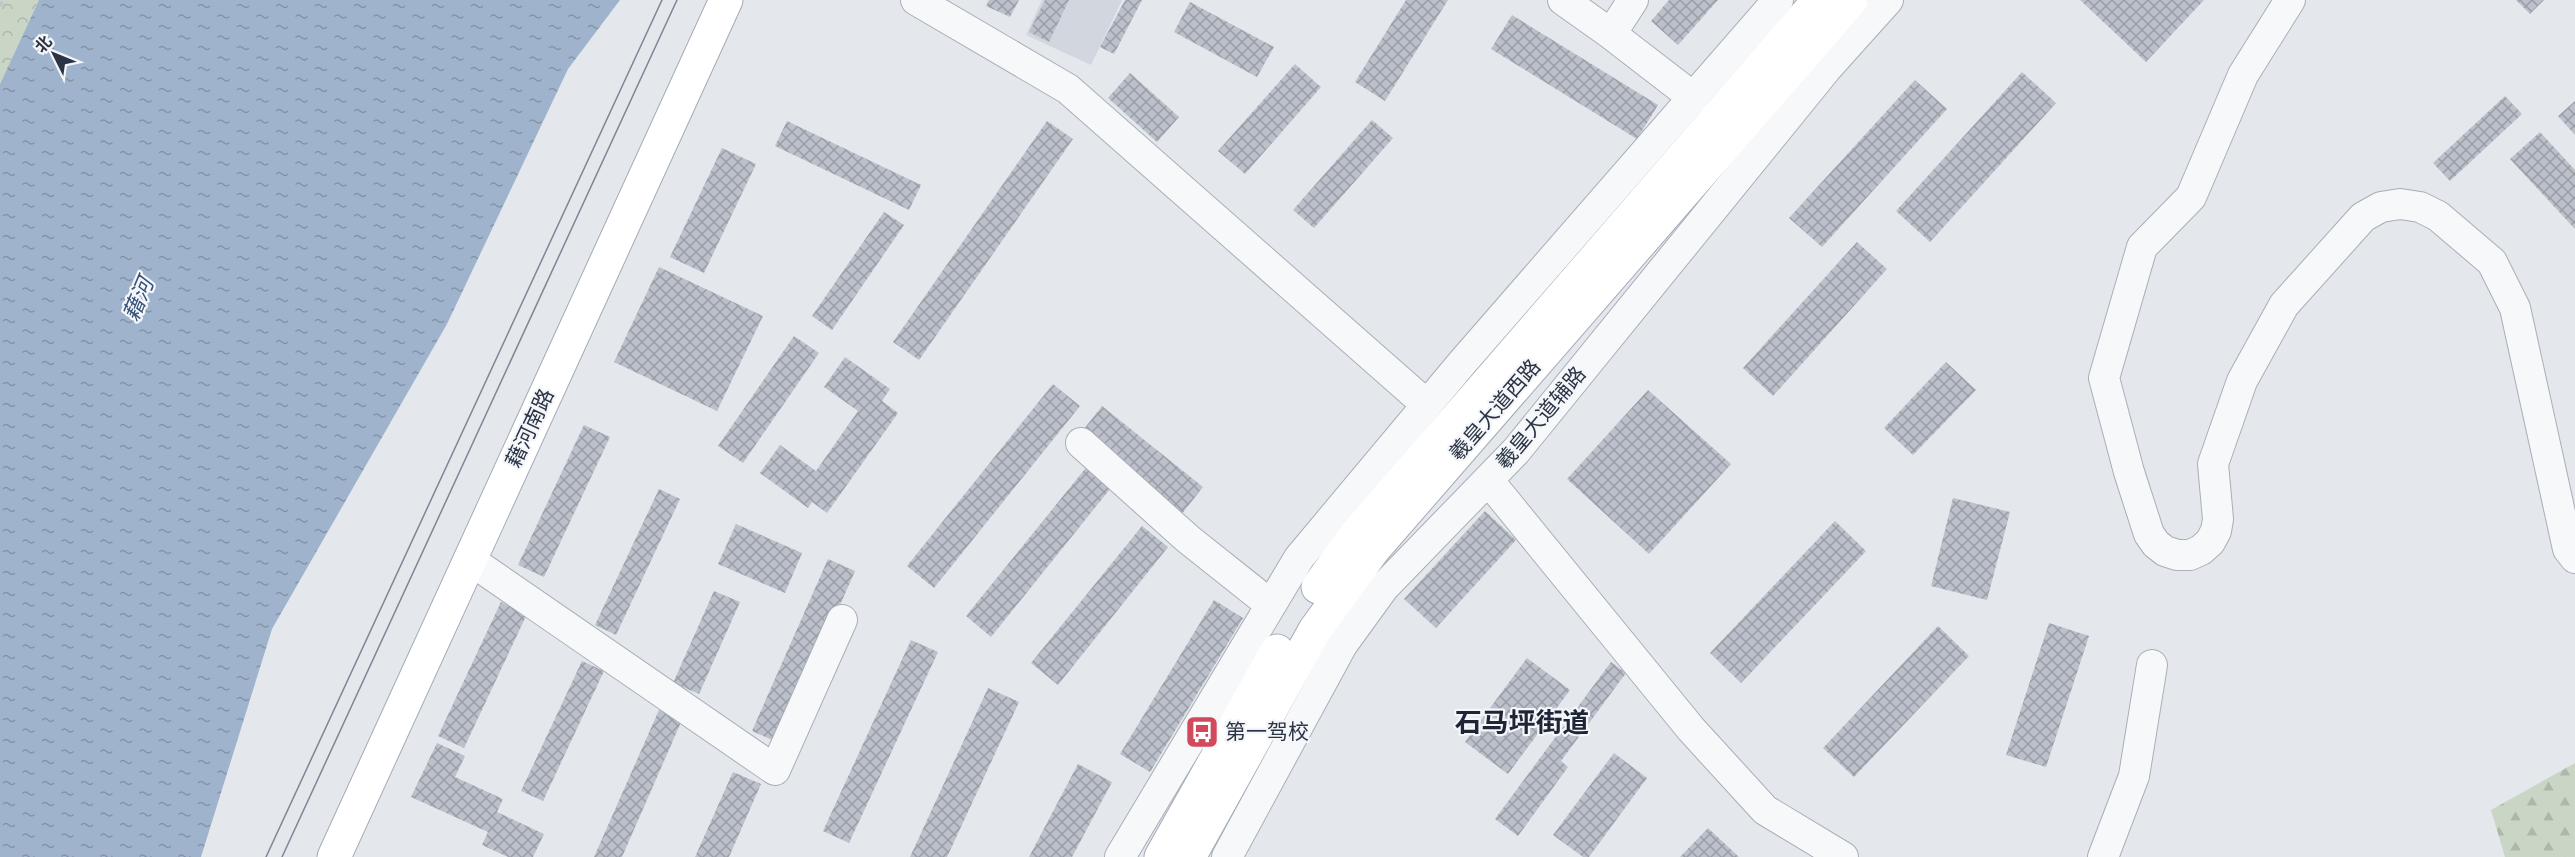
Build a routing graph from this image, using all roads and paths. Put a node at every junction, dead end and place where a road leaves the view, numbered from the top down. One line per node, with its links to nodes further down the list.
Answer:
1 (3, 0): 11 (path)
2 (726, 0): 18 (main road, 藉河南路)
3 (916, 0): 14 (street)
4 (1563, 0): 12 (street)
5 (1633, 0): 12 (street)
6 (1778, 0): 13 (street)
7 (1819, 0): 24 (main road, 羲皇大道西路)
8 (1851, 0): 25 (main road, 羲皇大道西路)
9 (1888, 0): 16 (street, 羲皇大道辅路)
10 (2290, 0): 17 (street)
11 (0, 6)
12 (1611, 34): 13 (street)
13 (1694, 98): 14 (street)
14 (1427, 405): 19 (street)
15 (1081, 443): 19 (street)
16 (1488, 480): 26 (street, 羲皇大道辅路); 27 (street)
17 (2575, 558)
18 (470, 560): 20 (street); 22 (main road, 藉河南路)
19 (1271, 605): 23 (street)
20 (842, 620)
21 (2152, 665): 28 (street)
22 (334, 857)
23 (1120, 857)
24 (1161, 857)
25 (1189, 857)
26 (1227, 857)
27 (1843, 857)
28 (2103, 857)

